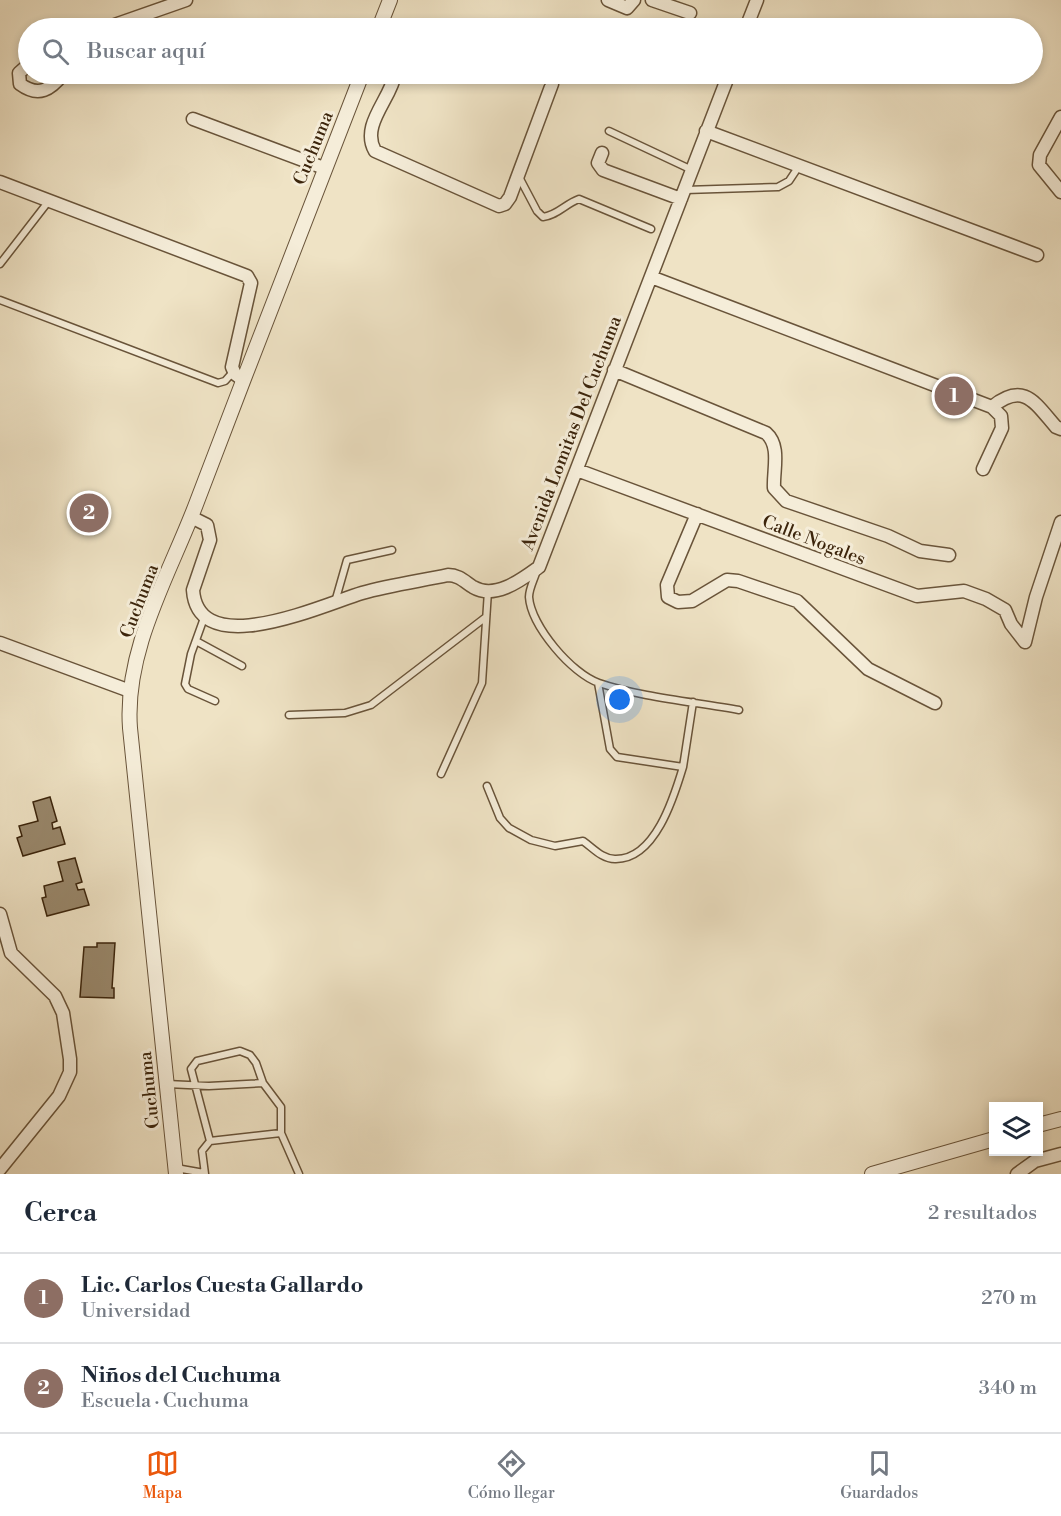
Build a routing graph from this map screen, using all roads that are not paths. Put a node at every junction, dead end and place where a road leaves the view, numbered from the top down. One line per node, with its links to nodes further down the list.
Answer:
1 (186, 0): 8 (street)
2 (390, 0): 9 (street)
3 (608, 0): 4 (street)
4 (634, 0)
5 (652, 0): 7 (street)
6 (757, 0): 10 (street)
7 (690, 13)
8 (135, 18)
9 (383, 18)
10 (750, 18)
11 (20, 84): 12 (street)
12 (55, 84)
13 (358, 84): 23 (street, Cuchuma)
14 (391, 84): 25 (street)
15 (552, 84): 25 (street)
16 (725, 84): 20 (street, Avenida Lomitas Del Cuchuma)
17 (1061, 117): 27 (street)
18 (194, 119): 23 (street)
19 (609, 131): 24 (lane)
20 (706, 131): 22 (street); 24 (street, Avenida Lomitas Del Cuchuma)
21 (602, 153): 28 (street)
22 (799, 166): 28 (lane); 31 (street)
23 (324, 168): 36 (street, Cuchuma)
24 (692, 170): 28 (street, Avenida Lomitas Del Cuchuma)
25 (518, 174): 30 (lane)
26 (0, 182): 29 (street)
27 (1061, 192)
28 (682, 194): 33 (street, Avenida Lomitas Del Cuchuma)
29 (48, 202): 32 (lane); 36 (street)
30 (651, 229)
31 (1037, 255)
32 (0, 264)
33 (651, 277): 35 (street, Avenida Lomitas Del Cuchuma); 37 (street)
34 (0, 300): 36 (lane)
35 (615, 370): 40 (street, Avenida Lomitas Del Cuchuma); 45 (street)
36 (238, 376): 42 (street, Cuchuma)
37 (992, 407): 38 (street); 39 (street)
38 (1061, 429)
39 (983, 469)
40 (577, 470): 41 (street, Calle Nogales); 46 (street, Avenida Lomitas Del Cuchuma)
41 (697, 514): 43 (street, Calle Nogales); 58 (street)
42 (191, 517): 50 (street); 55 (street, Cuchuma)
43 (1061, 522)
44 (392, 550): 48 (lane)
45 (950, 555)
46 (538, 567): 47 (street, Avenida Lomitas Del Cuchuma); 54 (lane)
47 (488, 591): 48 (street); 49 (lane)
48 (335, 603): 50 (street)
49 (486, 617): 60 (lane); 62 (lane)
50 (204, 618): 51 (lane)
51 (196, 641): 53 (lane); 56 (lane)
52 (0, 643): 55 (street)
53 (242, 666)
54 (598, 683): 57 (lane); 61 (lane)
55 (130, 691): 66 (street, Cuchuma)
56 (215, 701)
57 (693, 702): 59 (lane); 61 (lane)
58 (935, 703)
59 (739, 710)
60 (289, 715)
61 (683, 767): 63 (lane)
62 (441, 774)
63 (487, 786)
64 (0, 914): 74 (street)
65 (263, 1083): 67 (lane); 67 (lane); 70 (lane)
66 (167, 1084): 67 (lane); 75 (street, Cuchuma)
67 (195, 1085): 72 (lane)
68 (1061, 1119): 69 (street)
69 (1043, 1124)
70 (281, 1133): 72 (lane); 77 (lane)
71 (989, 1139): 78 (street)
72 (210, 1141): 76 (lane)
73 (1061, 1154): 79 (street)
74 (0, 1168)
75 (176, 1171): 76 (lane)
76 (205, 1173)
77 (299, 1174)
78 (872, 1174)
79 (1017, 1174)

